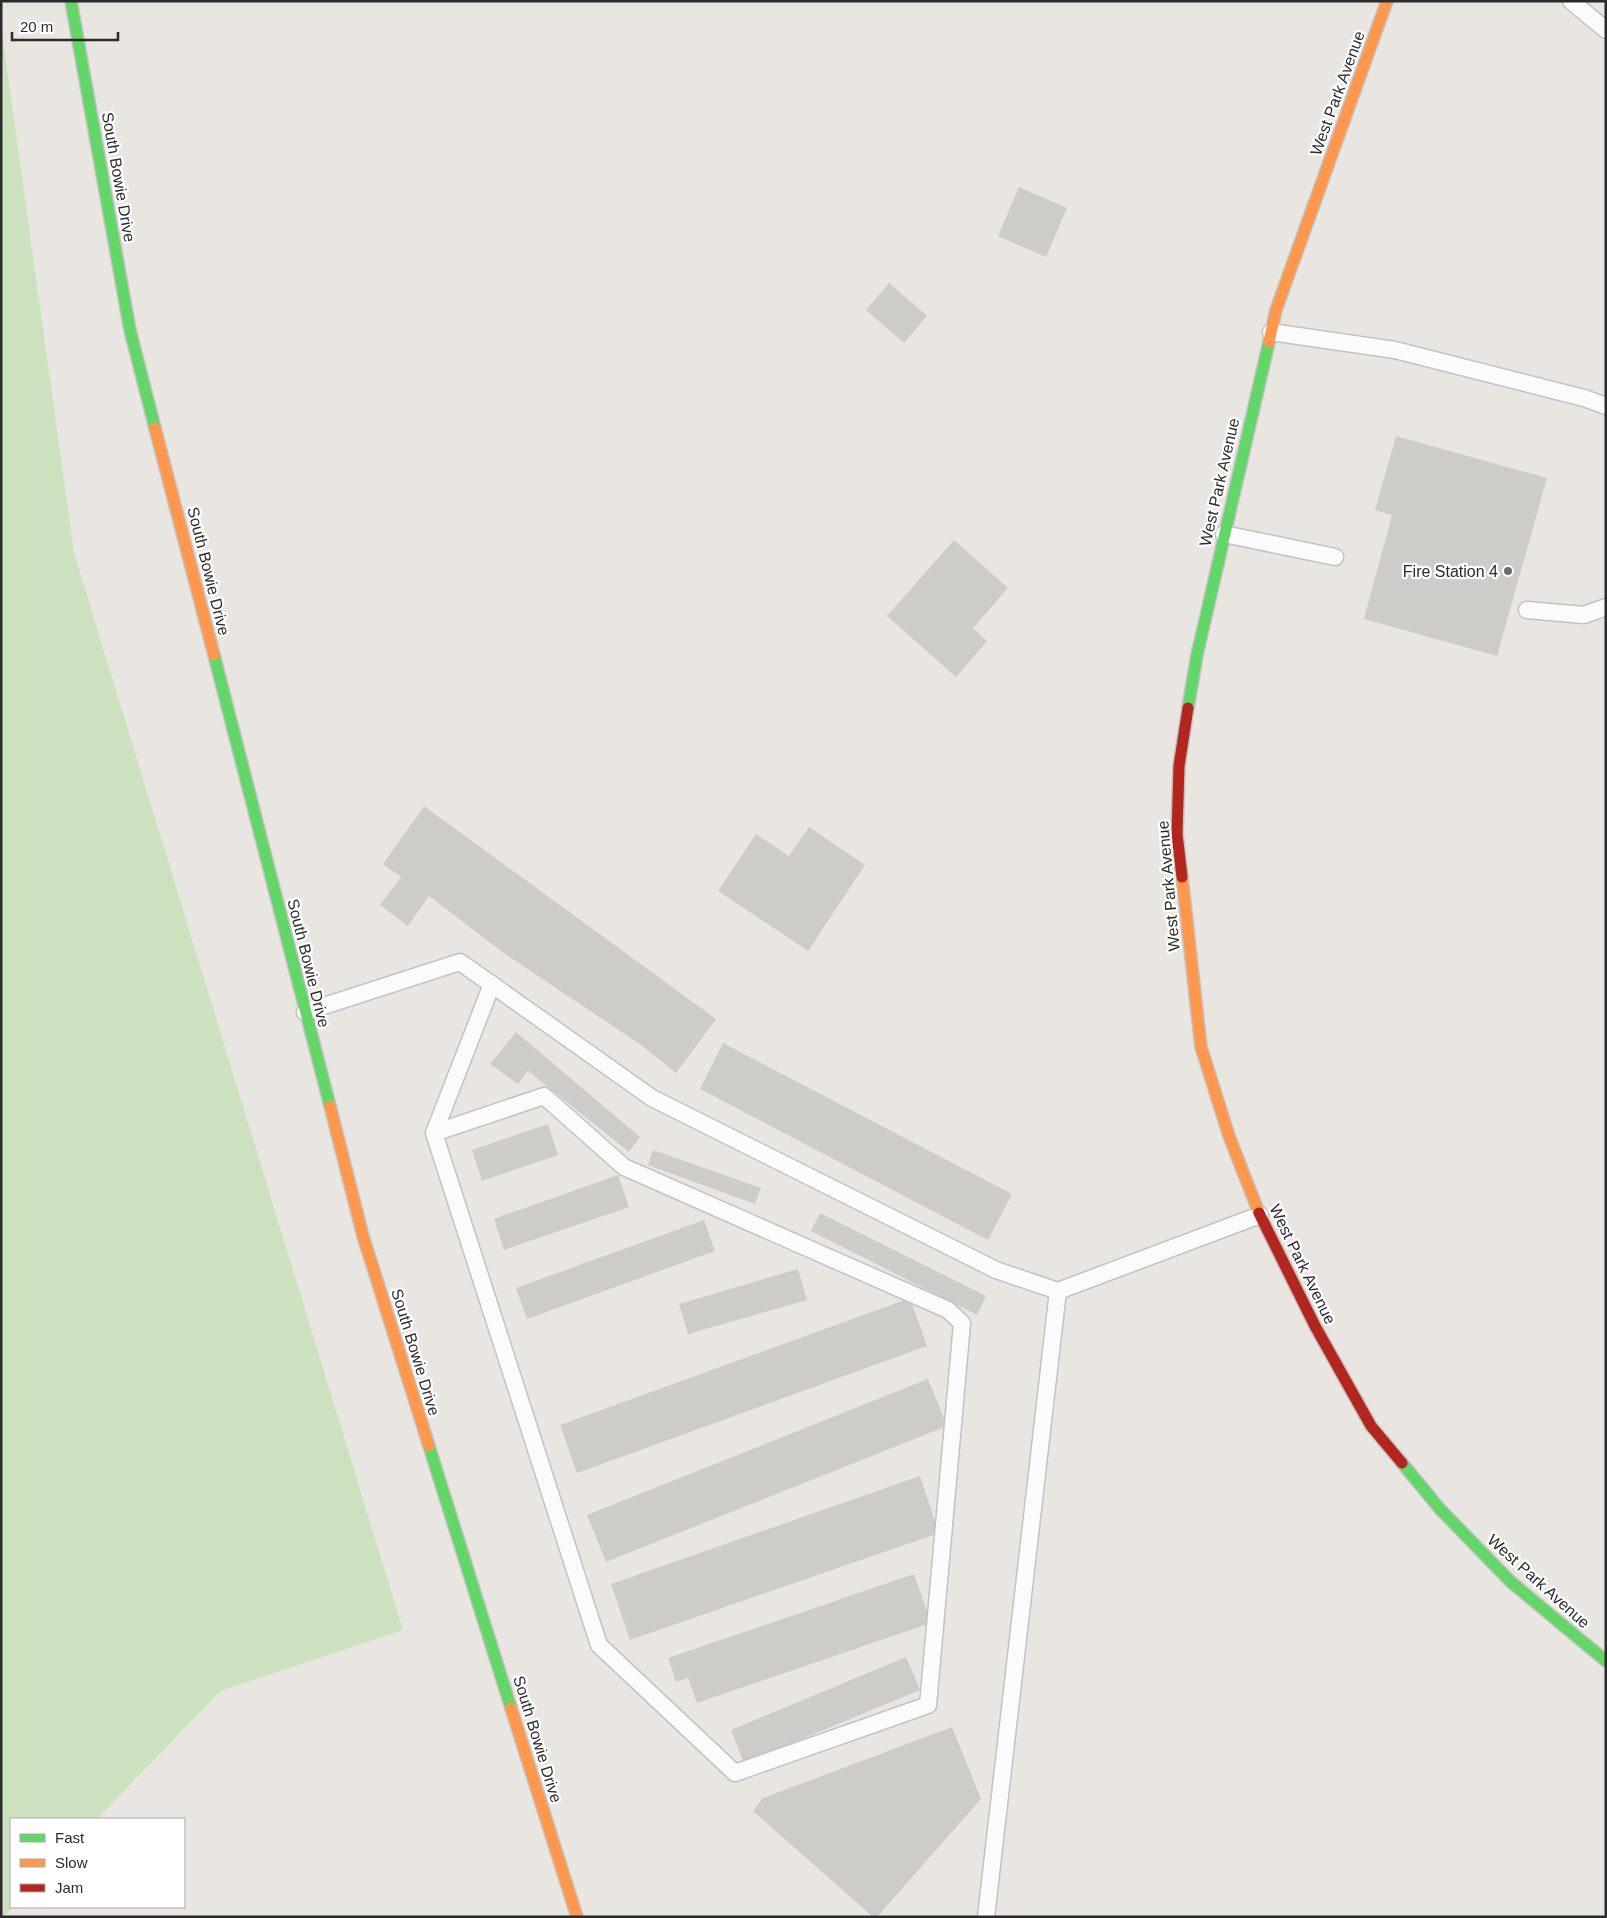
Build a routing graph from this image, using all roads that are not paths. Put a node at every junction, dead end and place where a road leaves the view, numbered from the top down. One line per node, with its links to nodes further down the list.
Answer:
1 (71, 1): 12 (street, South Bowie Drive)
2 (1387, 1): 5 (street, West Park Avenue)
3 (1571, 1): 4 (lane)
4 (1606, 30)
5 (1271, 332): 6 (lane); 7 (street, West Park Avenue)
6 (1606, 406)
7 (1224, 534): 8 (lane); 14 (street, West Park Avenue)
8 (1335, 557)
9 (1606, 607): 10 (lane)
10 (1527, 610)
11 (492, 984): 12 (lane); 13 (lane); 15 (lane)
12 (305, 1012): 17 (street, South Bowie Drive)
13 (434, 1133): 13 (lane)
14 (1260, 1215): 15 (lane); 16 (street, West Park Avenue)
15 (1058, 1291): 18 (lane)
16 (1606, 1661)
17 (577, 1917)
18 (986, 1917)

